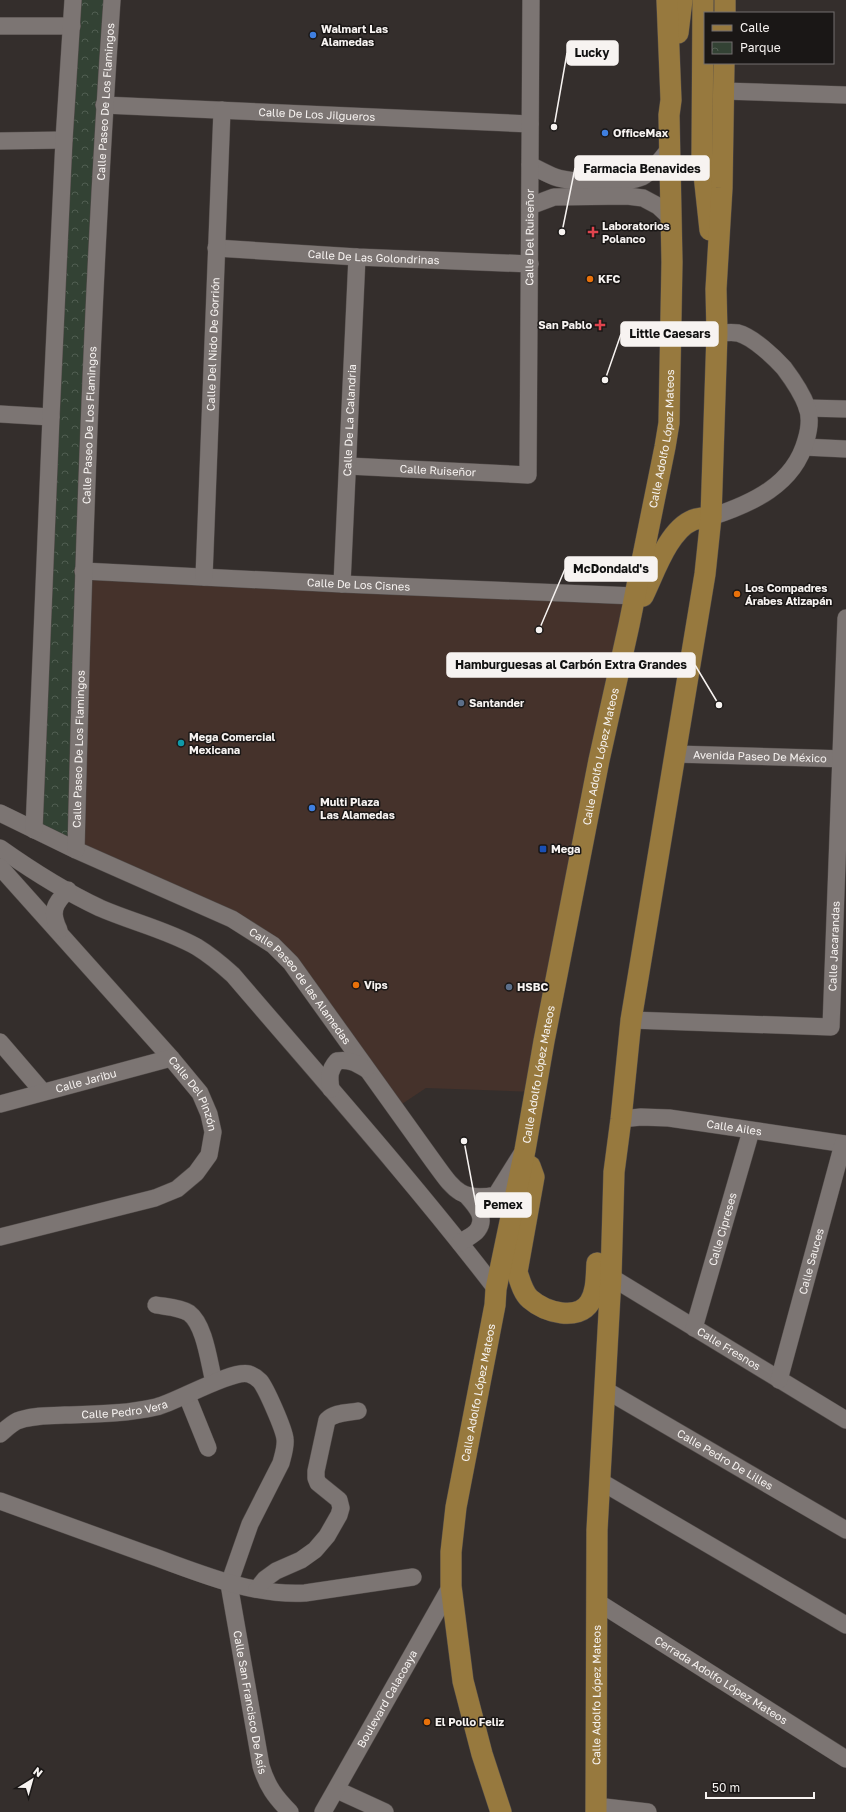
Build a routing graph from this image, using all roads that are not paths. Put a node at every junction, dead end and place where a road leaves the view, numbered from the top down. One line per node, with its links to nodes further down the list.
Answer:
1 (74, 0): 10 (street)
2 (112, 0): 15 (street, Calle Paseo De Los Flamingos)
3 (531, 0): 17 (street, Calle Del Ruiseñor)
4 (667, 0): 14 (main road, Calle Adolfo López Mateos)
5 (682, 0): 14 (main road)
6 (702, 0): 29 (main road)
7 (725, 0): 8 (main road)
8 (724, 12)
9 (0, 26): 10 (street)
10 (72, 26): 18 (street)
11 (724, 64): 12 (main road, Calle Adolfo López Mateos)
12 (723, 91): 13 (street); 29 (main road, Calle Adolfo López Mateos)
13 (846, 95)
14 (671, 100): 20 (main road, Calle Adolfo López Mateos)
15 (104, 105): 16 (street, Calle De Los Jilgueros); 40 (street, Calle Paseo De Los Flamingos)
16 (222, 110): 17 (street, Calle De Los Jilgueros); 26 (street, Calle Del Nido De Gorrión)
17 (530, 124): 21 (street, Calle Del Ruiseñor)
18 (64, 140): 19 (street); 34 (street)
19 (0, 141)
20 (670, 148): 22 (street); 25 (main road, Calle Adolfo López Mateos)
21 (530, 165): 22 (street); 24 (street, Calle Del Ruiseñor)
22 (642, 176): 23 (street)
23 (643, 198): 24 (street); 25 (street)
24 (530, 206): 28 (street, Calle Del Ruiseñor)
25 (672, 219): 43 (main road, Calle Adolfo López Mateos)
26 (216, 248): 27 (street, Calle De Las Golondrinas); 41 (street, Calle Del Nido De Gorrión)
27 (357, 257): 28 (street, Calle De Las Golondrinas); 37 (street, Calle De La Calandria)
28 (530, 264): 38 (street, Calle Del Ruiseñor)
29 (716, 289): 30 (main road, Calle Adolfo López Mateos)
30 (717, 333): 31 (street); 39 (main road, Calle Adolfo López Mateos)
31 (807, 408): 32 (street); 35 (street)
32 (846, 409)
33 (0, 414): 34 (street)
34 (51, 418): 49 (street)
35 (804, 447): 36 (street); 39 (street)
36 (846, 449)
37 (348, 466): 38 (street, Calle Ruiseñor); 42 (street, Calle De La Calandria)
38 (528, 475)
39 (711, 517): 45 (main road); 46 (main road, Calle Adolfo López Mateos)
40 (83, 572): 41 (street, Calle De Los Cisnes); 51 (street, Calle Paseo De Los Flamingos)
41 (204, 577): 42 (street, Calle De Los Cisnes)
42 (342, 584): 43 (street, Calle De Los Cisnes)
43 (635, 596): 45 (main road, Calle Adolfo López Mateos)
44 (846, 618): 47 (street, Calle Jacarandas)
45 (629, 624): 65 (main road, Calle Adolfo López Mateos)
46 (675, 754): 47 (street, Avenida Paseo De México); 55 (main road, Calle Adolfo López Mateos)
47 (844, 759): 55 (street, Calle Jacarandas)
48 (0, 813): 49 (street, Calle Paseo de las Alamedas)
49 (34, 830): 51 (street, Calle Paseo de las Alamedas)
50 (0, 848): 53 (street)
51 (76, 850): 58 (street, Calle Paseo de las Alamedas)
52 (0, 867): 54 (street, Calle Del Pinzón)
53 (68, 890): 54 (street); 59 (street)
54 (62, 936): 57 (street, Calle Del Pinzón)
55 (631, 1020): 62 (main road, Calle Adolfo López Mateos)
56 (0, 1042): 60 (street)
57 (171, 1058): 60 (street, Calle Jaribu); 68 (street, Calle Del Pinzón)
58 (366, 1070): 59 (street); 67 (street, Calle Paseo de las Alamedas)
59 (331, 1089): 69 (street)
60 (43, 1092): 61 (street, Calle Jaribu)
61 (0, 1104)
62 (621, 1119): 63 (street, Calle Ailes); 66 (main road, Calle Adolfo López Mateos)
63 (751, 1131): 64 (street, Calle Ailes); 73 (street, Calle Cipreses)
64 (844, 1144): 75 (street, Calle Sauces)
65 (525, 1150): 66 (main road); 67 (street); 71 (main road, Calle Adolfo López Mateos)
66 (614, 1172): 70 (main road, Calle Adolfo López Mateos)
67 (467, 1196): 69 (street, Calle Paseo de las Alamedas)
68 (0, 1237)
69 (460, 1243): 71 (street)
70 (611, 1277): 73 (street, Calle Fresnos); 77 (main road, Calle Adolfo López Mateos)
71 (496, 1289): 88 (main road, Calle Adolfo López Mateos)
72 (156, 1305): 76 (street)
73 (694, 1328): 75 (street, Calle Fresnos)
74 (249, 1374): 76 (street, Calle Pedro Vera); 87 (street, Calle San Francisco De Asís)
75 (779, 1380): 80 (street, Calle Fresnos)
76 (214, 1382): 78 (street, Calle Pedro Vera)
77 (604, 1389): 83 (main road, Calle Adolfo López Mateos); 85 (street, Calle Pedro De Lilles)
78 (187, 1396): 81 (street, Calle Pedro Vera); 82 (street)
79 (358, 1411): 89 (street)
80 (846, 1420)
81 (0, 1434)
82 (208, 1448)
83 (600, 1481): 90 (main road, Calle Adolfo López Mateos); 91 (street)
84 (0, 1501): 87 (street)
85 (846, 1530)
86 (413, 1577): 89 (street)
87 (229, 1584): 89 (street); 95 (street, Calle San Francisco De Asís)
88 (451, 1586): 93 (street, Boulevard Calacoaya); 98 (main road, Calle Adolfo López Mateos)
89 (257, 1589)
90 (596, 1601): 92 (street, Cerrada Adolfo López Mateos); 94 (main road, Calle Adolfo López Mateos)
91 (846, 1626)
92 (846, 1759)
93 (336, 1790): 96 (street, Boulevard Calacoaya); 97 (street)
94 (596, 1809): 99 (street)
95 (290, 1812)
96 (323, 1812)
97 (385, 1812)
98 (501, 1812)
99 (648, 1812)

